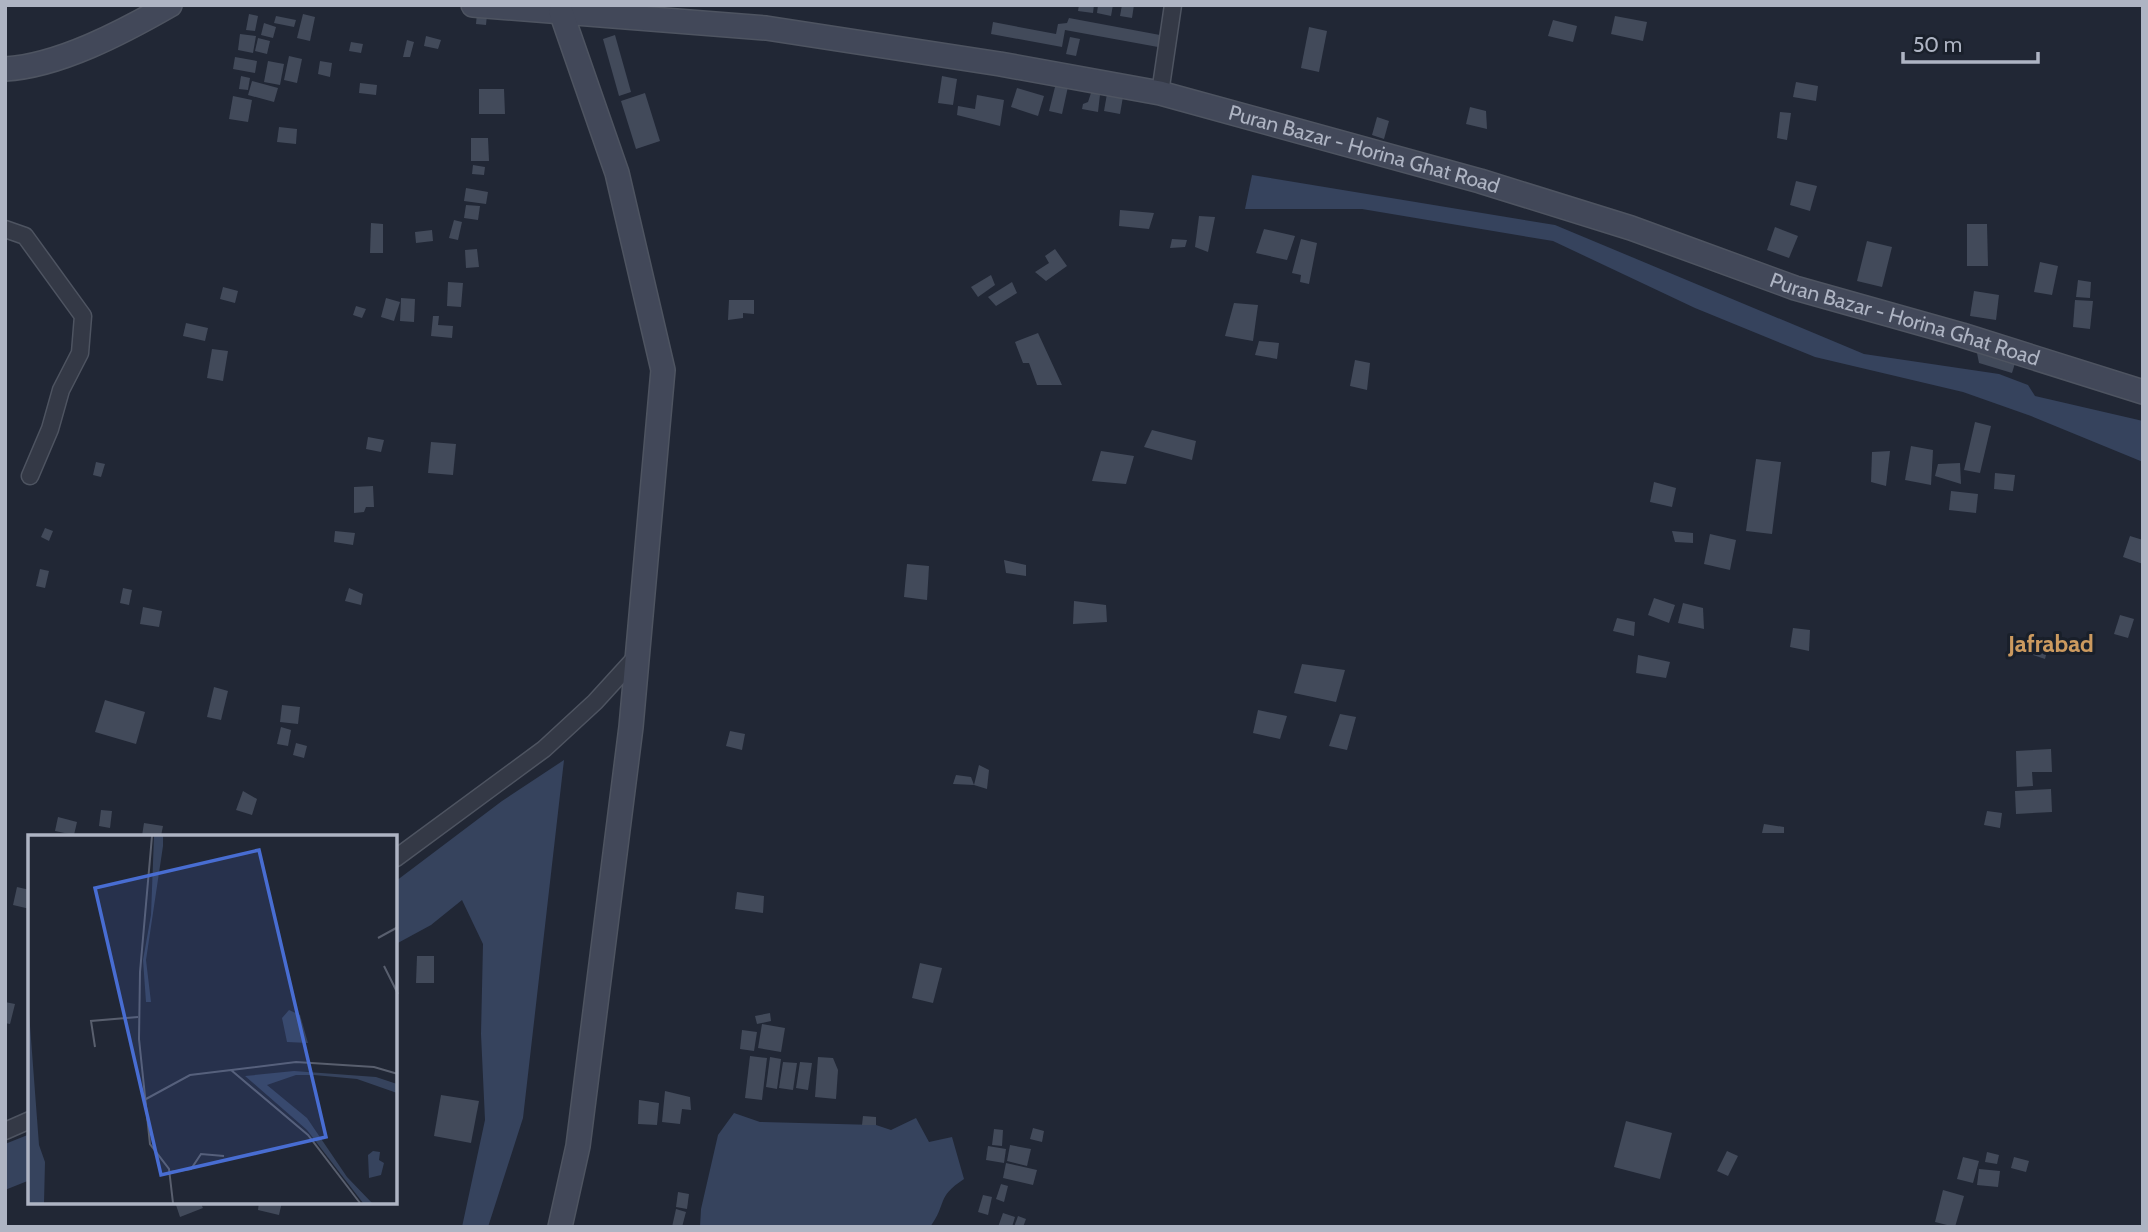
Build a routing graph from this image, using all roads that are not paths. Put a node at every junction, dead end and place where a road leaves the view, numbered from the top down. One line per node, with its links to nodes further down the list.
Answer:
1 (170, 5): 5 (main road)
2 (473, 5): 4 (main road, Puran Bazar - Horina Ghat Road)
3 (1173, 5): 6 (street)
4 (560, 9): 6 (main road, Puran Bazar - Horina Ghat Road); 10 (main road)
5 (6, 75)
6 (1160, 93): 8 (main road, Puran Bazar - Horina Ghat Road)
7 (5, 229): 9 (street)
8 (2143, 392)
9 (30, 477)
10 (638, 656): 11 (street); 14 (main road)
11 (397, 858)
12 (28, 1120): 13 (street)
13 (5, 1131)
14 (560, 1227)

